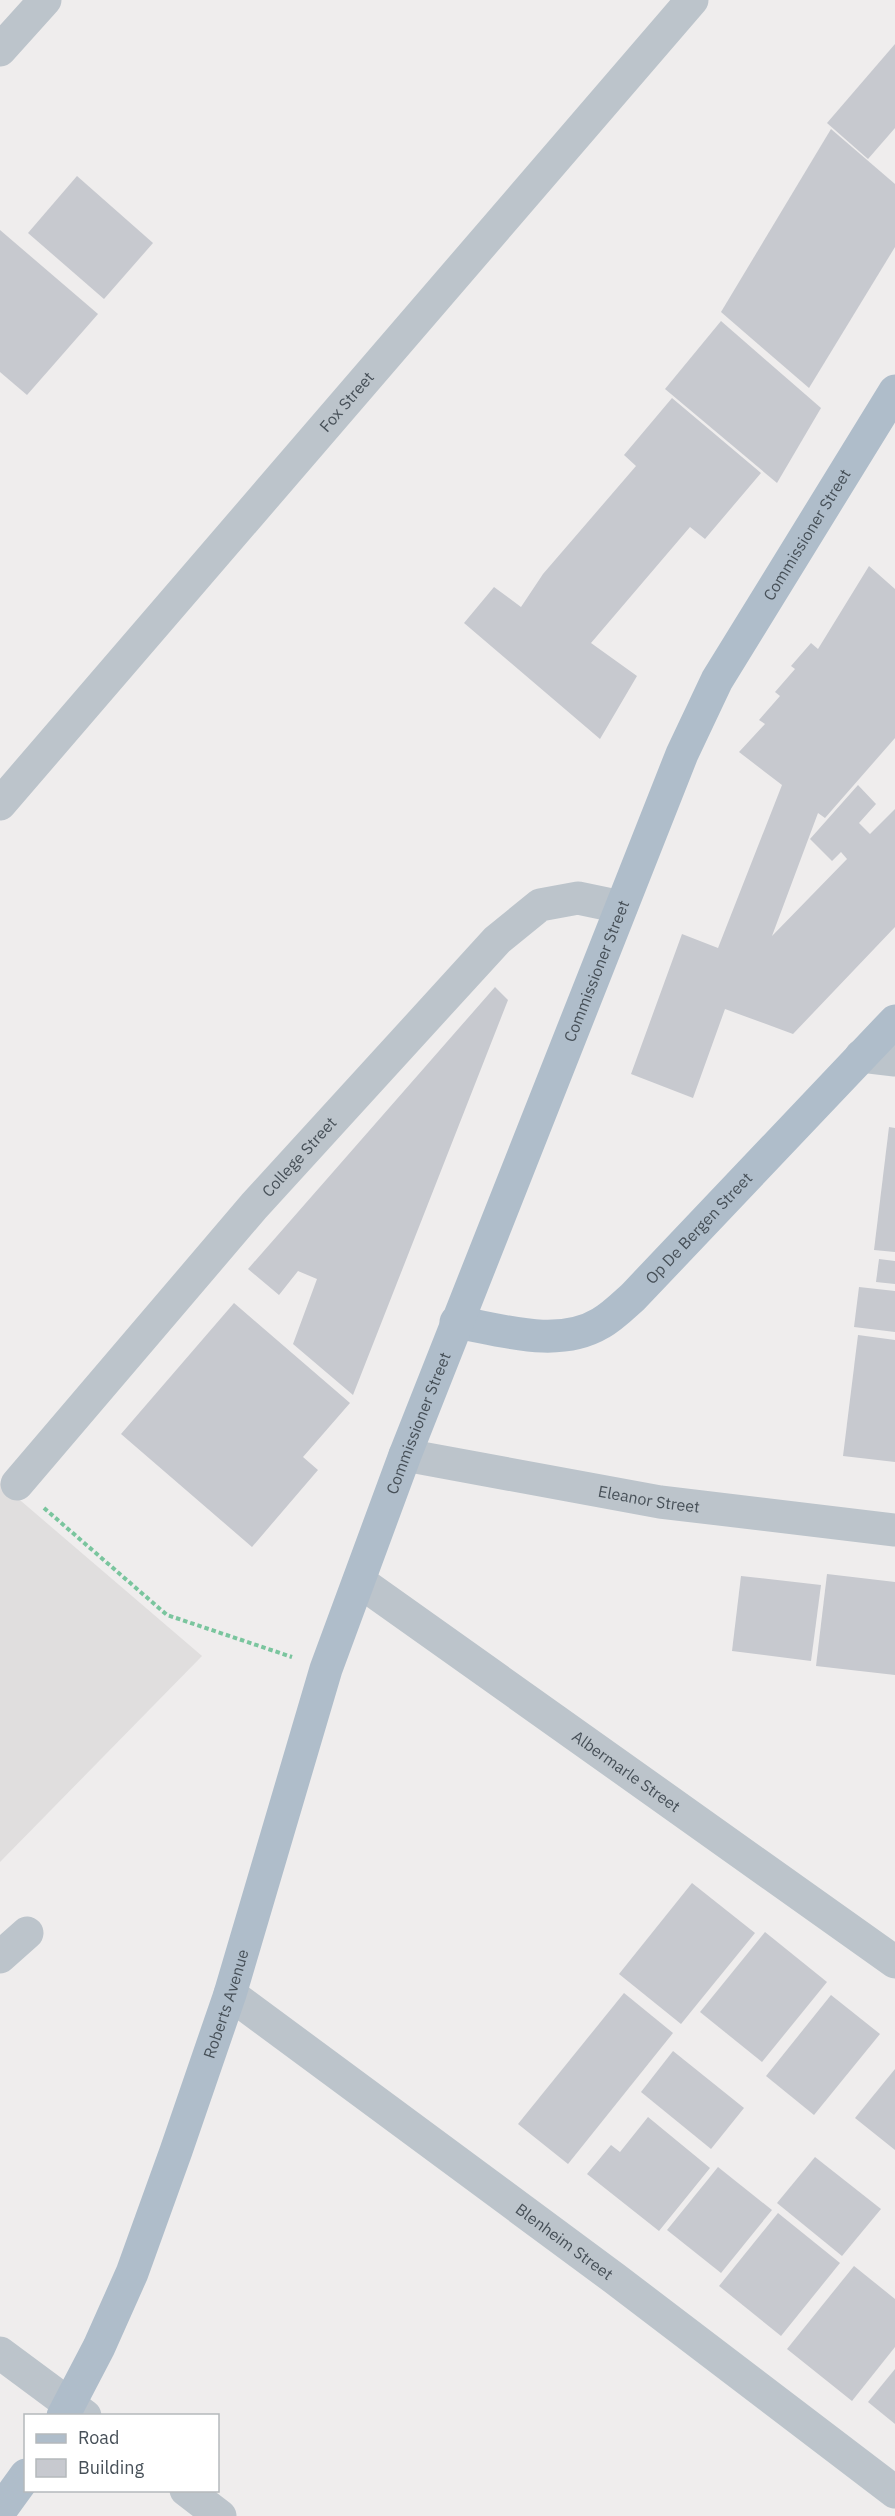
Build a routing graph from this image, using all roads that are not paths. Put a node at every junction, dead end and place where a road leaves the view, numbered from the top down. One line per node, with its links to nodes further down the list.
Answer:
1 (45, 0): 3 (street)
2 (692, 0): 5 (street, Fox Street)
3 (0, 50)
4 (895, 391): 6 (main road, Commissioner Street)
5 (0, 804)
6 (621, 907): 10 (main road, Commissioner Street); 12 (street, College Street)
7 (895, 1021): 8 (main road, Op De Bergen Street)
8 (861, 1056): 9 (street); 10 (main road, Op De Bergen Street)
9 (895, 1060)
10 (456, 1322): 11 (main road, Commissioner Street)
11 (405, 1455): 13 (street, Eleanor Street); 14 (main road, Commissioner Street)
12 (17, 1484)
13 (895, 1530)
14 (359, 1581): 17 (street, Albermarle Street); 18 (main road, Roberts Avenue)
15 (27, 1933): 16 (street)
16 (0, 1957)
17 (895, 1962)
18 (230, 1994): 20 (main road, Roberts Avenue); 23 (street, Blenheim Street)
19 (0, 2353): 20 (street)
20 (73, 2412)
21 (24, 2478): 24 (main road)
22 (189, 2492): 25 (street)
23 (895, 2492)
24 (0, 2511)
25 (220, 2516)

